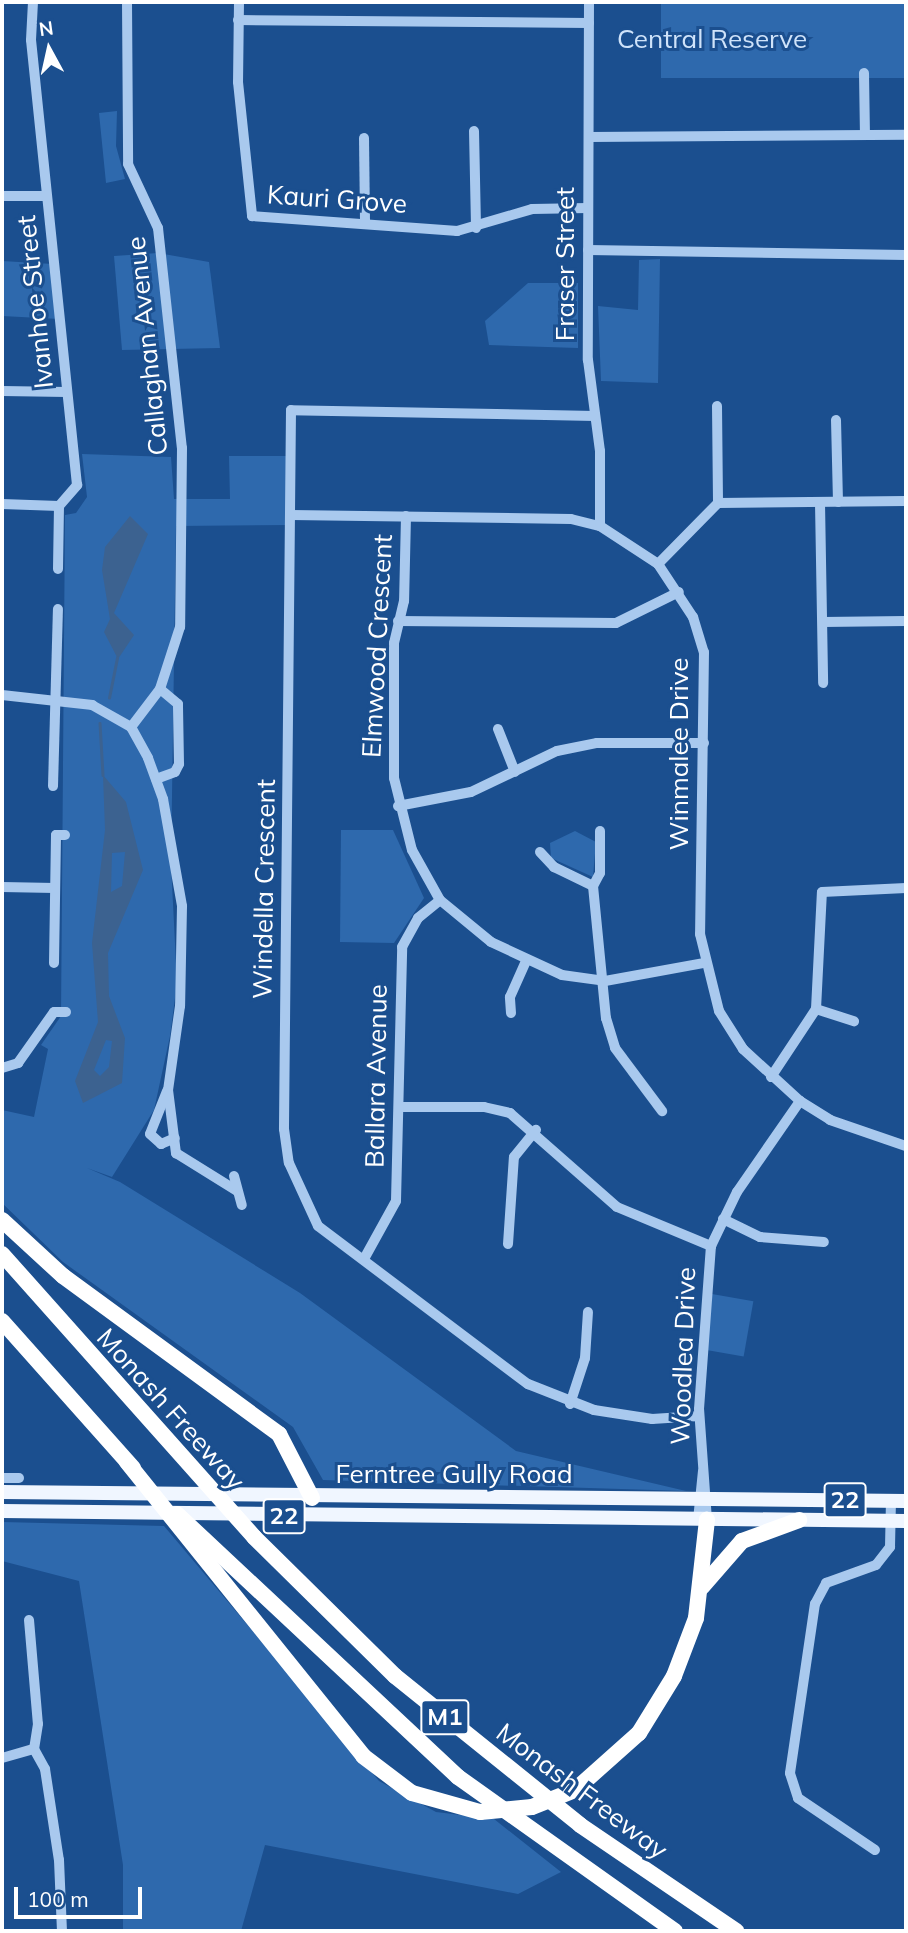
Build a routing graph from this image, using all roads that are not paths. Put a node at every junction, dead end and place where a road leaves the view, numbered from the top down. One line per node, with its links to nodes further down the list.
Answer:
1 (33, 2): 14 (street, Ivanhoe Street)
2 (127, 2): 42 (street, Callaghan Avenue)
3 (239, 2): 5 (street, Kauri Grove)
4 (589, 2): 6 (street, Fraser Street)
5 (238, 20): 6 (street); 16 (street, Kauri Grove)
6 (589, 23): 11 (street, Fraser Street)
7 (864, 73): 9 (street)
8 (474, 131): 17 (street)
9 (865, 135): 10 (street); 11 (street)
10 (906, 135)
11 (589, 137): 15 (street, Fraser Street)
12 (364, 138): 16 (street)
13 (2, 196): 14 (street)
14 (46, 196): 21 (street, Ivanhoe Street)
15 (588, 208): 17 (street, Kauri Grove); 18 (street, Fraser Street)
16 (365, 223): 17 (street, Kauri Grove)
17 (476, 228)
18 (588, 250): 19 (street); 23 (street, Fraser Street)
19 (906, 255)
20 (2, 391): 21 (street)
21 (68, 392): 30 (street, Ivanhoe Street)
22 (717, 406): 27 (street)
23 (595, 416): 31 (street, Windella Crescent); 33 (street, Fraser Street)
24 (836, 420): 26 (street)
25 (906, 501): 26 (street)
26 (838, 502): 28 (street)
27 (718, 503): 28 (street); 34 (street)
28 (820, 503): 40 (street)
29 (2, 504): 30 (street)
30 (59, 506): 35 (street)
31 (291, 515): 32 (street, Winmalee Drive); 88 (street, Windella Crescent)
32 (406, 516): 33 (street, Winmalee Drive); 38 (street, Elmwood Crescent)
33 (600, 526): 34 (street, Winmalee Drive)
34 (658, 564): 36 (street, Winmalee Drive)
35 (58, 569)
36 (680, 592): 38 (street); 47 (street, Winmalee Drive)
37 (58, 609): 44 (street)
38 (398, 621): 51 (street, Elmwood Crescent)
39 (906, 621): 40 (street)
40 (823, 622): 41 (street)
41 (823, 683)
42 (160, 689): 45 (street, Callaghan Avenue); 49 (street)
43 (2, 695): 44 (street)
44 (54, 697): 45 (street); 50 (street)
45 (131, 727): 49 (street)
46 (498, 729): 48 (street)
47 (704, 743): 48 (street); 62 (street, Winmalee Drive)
48 (515, 772): 51 (street)
49 (156, 779): 70 (street)
50 (53, 786)
51 (398, 806): 59 (street, Elmwood Crescent)
52 (600, 831): 55 (street)
53 (65, 835): 57 (street)
54 (540, 852): 55 (street)
55 (593, 886): 63 (street)
56 (2, 887): 57 (street)
57 (54, 888): 61 (street)
58 (906, 888): 64 (street)
59 (440, 900): 60 (street, Elmwood Crescent); 72 (street, Ballara Avenue)
60 (526, 961): 63 (street, Elmwood Crescent); 66 (street)
61 (54, 963)
62 (704, 963): 63 (street, Elmwood Crescent); 69 (street, Winmalee Drive)
63 (605, 981): 73 (street)
64 (816, 1009): 67 (street); 69 (street)
65 (66, 1012): 68 (street)
66 (511, 1013)
67 (854, 1021)
68 (2, 1068)
69 (771, 1077): 71 (street, Winmalee Drive)
70 (168, 1090): 75 (street); 76 (street)
71 (800, 1101): 77 (street, Winmalee Drive); 82 (street, Woodlea Drive)
72 (399, 1107): 74 (street); 88 (street, Ballara Avenue)
73 (662, 1111)
74 (536, 1130): 85 (street); 86 (street)
75 (175, 1138): 76 (street); 78 (street)
76 (161, 1144): 78 (street)
77 (906, 1146)
78 (176, 1153): 80 (street)
79 (234, 1177): 80 (street)
80 (237, 1191): 81 (street)
81 (242, 1205)
82 (723, 1219): 84 (street); 86 (street, Woodlea Drive)
83 (2, 1220): 96 (highway)
84 (824, 1242)
85 (508, 1244)
86 (711, 1246): 92 (street, Woodlea Drive)
87 (2, 1254): 111 (highway, Monash Freeway / M1)
88 (364, 1259): 91 (street, Windella Crescent)
89 (588, 1312): 91 (street)
90 (2, 1321): 103 (highway, M1)
91 (570, 1404): 92 (street, Windella Crescent)
92 (699, 1416): 97 (street, Woodlea Drive)
93 (2, 1478): 94 (street)
94 (19, 1478)
95 (2, 1492): 96 (main road, Ferntree Gully Road / 22)
96 (312, 1497): 97 (main road, Ferntree Gully Road / 22)
97 (703, 1499): 98 (main road, Ferntree Gully Road / 22); 100 (street, Woodlea Drive)
98 (899, 1501): 102 (street)
99 (2, 1511): 100 (main road, Ferntree Gully Road / 22)
100 (702, 1520): 101 (main road, Ferntree Gully Road / 22); 104 (highway)
101 (799, 1520): 102 (main road, Ferntree Gully Road / 22); 104 (highway)
102 (899, 1521): 108 (street)
103 (198, 1546): 104 (highway); 110 (highway, M1)
104 (702, 1587)
105 (29, 1620): 106 (street)
106 (34, 1749): 107 (street); 109 (street)
107 (2, 1758)
108 (876, 1850)
109 (62, 1931)
110 (674, 1931)
111 (736, 1931)

